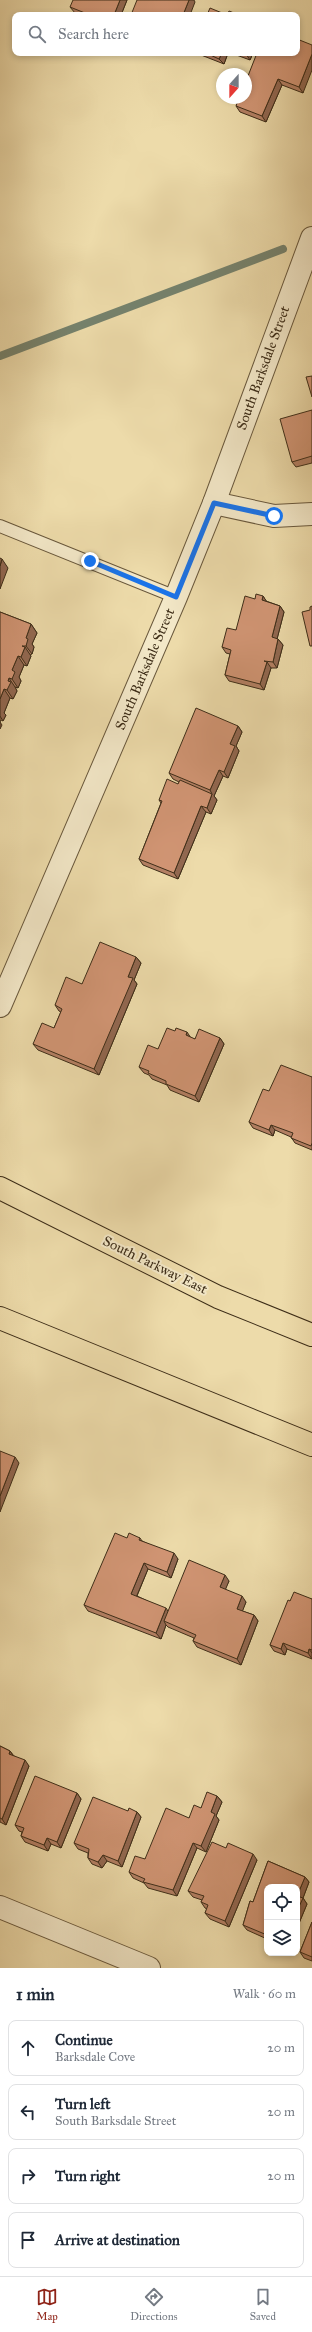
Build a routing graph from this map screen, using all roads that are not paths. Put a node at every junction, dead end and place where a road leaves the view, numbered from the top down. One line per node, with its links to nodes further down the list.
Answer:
1 (312, 238): 2 (street, South Barksdale Street)
2 (214, 503): 3 (street); 5 (street, South Barksdale Street)
3 (312, 514)
4 (0, 526): 5 (lane)
5 (176, 597): 6 (street, South Barksdale Street)
6 (0, 1006)
7 (0, 1188): 9 (main road, South Parkway East)
8 (0, 1318): 10 (main road)
9 (312, 1335)
10 (312, 1445)
11 (0, 1907): 12 (street)
12 (149, 1968)

